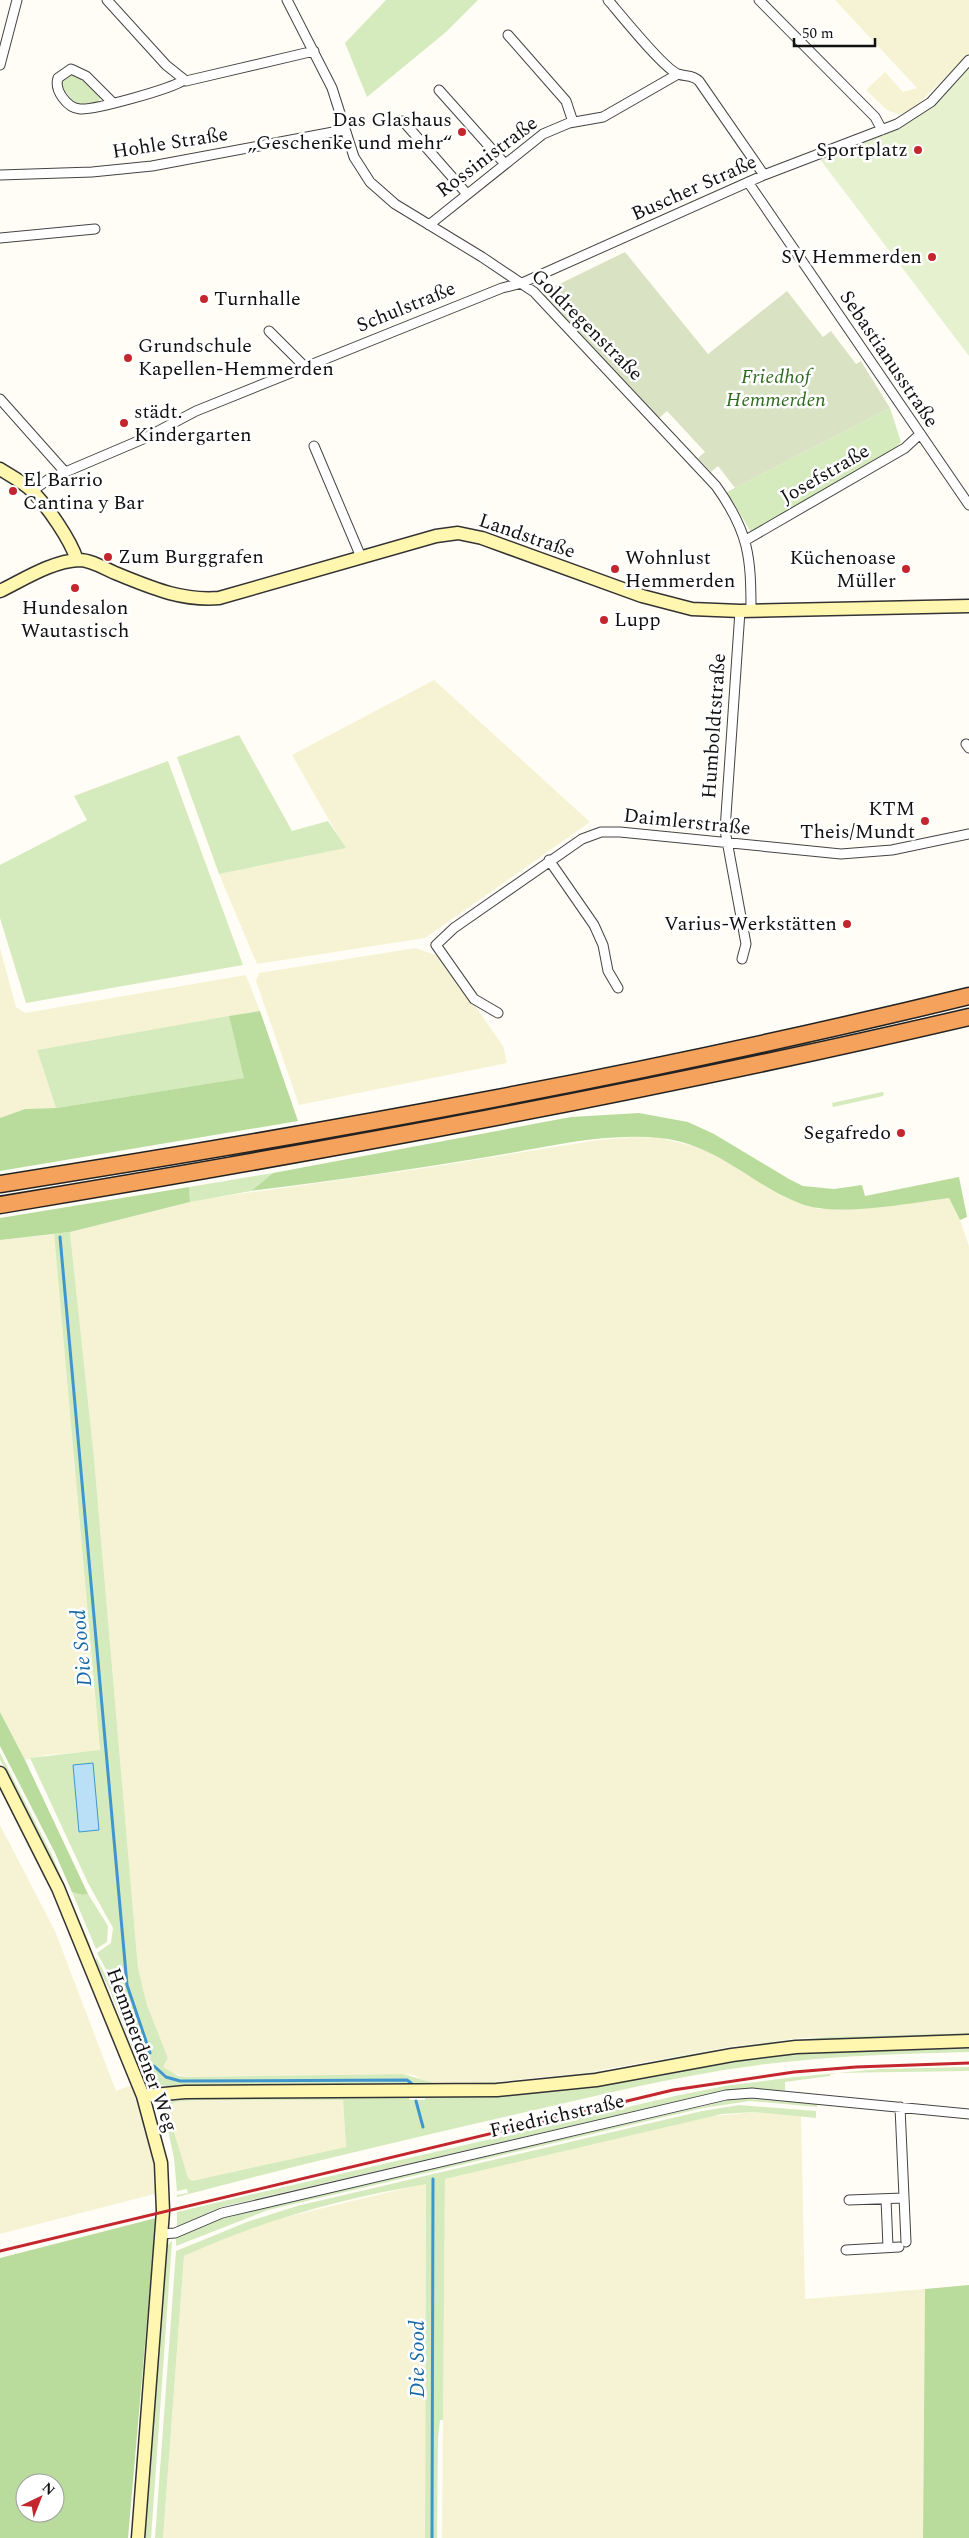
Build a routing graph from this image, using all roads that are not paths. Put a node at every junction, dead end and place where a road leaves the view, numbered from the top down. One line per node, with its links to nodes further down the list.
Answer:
1 (16, 0): 9 (street)
2 (107, 0): 11 (street)
3 (287, 0): 7 (street, Goldregenstraße)
4 (608, 0): 10 (street)
5 (759, 0): 17 (street)
6 (508, 35): 15 (street)
7 (314, 51): 11 (street); 16 (street, Goldregenstraße)
8 (969, 60): 17 (street, Buscher Straße)
9 (0, 64)
10 (678, 74): 15 (street, Rossinistraße); 20 (street)
11 (184, 80): 13 (street)
12 (438, 90): 18 (street)
13 (112, 102): 13 (street)
14 (403, 121): 22 (street)
15 (573, 122): 18 (street, Rossinistraße)
16 (344, 130): 19 (street, Hohle Straße); 23 (street, Goldregenstraße)
17 (882, 130): 20 (street, Buscher Straße)
18 (505, 164): 22 (street, Rossinistraße)
19 (0, 175)
20 (764, 175): 21 (street, Buscher Straße)
21 (748, 182): 26 (street, Buscher Straße); 30 (street, Sebastianusstraße)
22 (467, 194): 23 (street, Rossinistraße)
23 (429, 225): 26 (street, Goldregenstraße)
24 (95, 229): 25 (street)
25 (0, 238)
26 (522, 283): 28 (street, Schulstraße); 36 (street, Goldregenstraße)
27 (269, 330): 28 (street)
28 (304, 366): 33 (street, Schulstraße)
29 (0, 399): 33 (street)
30 (919, 435): 35 (street, Sebastianusstraße); 36 (street, Josefstraße)
31 (314, 446): 37 (street)
32 (0, 469): 34 (street)
33 (65, 472): 34 (street, Schulstraße)
34 (32, 491): 38 (street)
35 (969, 506)
36 (746, 540): 41 (street, Goldregenstraße)
37 (362, 557): 38 (street, Landstraße); 41 (street, Landstraße)
38 (77, 560): 39 (street)
39 (0, 591)
40 (969, 606): 41 (street, Landstraße)
41 (746, 611): 43 (street, Humboldtstraße)
42 (969, 834): 43 (street, Daimlerstraße)
43 (726, 842): 44 (street, Daimlerstraße); 45 (street, Humboldtstraße)
44 (549, 860): 46 (street); 48 (street, Daimlerstraße)
45 (742, 960)
46 (618, 988)
47 (969, 996): 50 (highway)
48 (498, 1013)
49 (969, 1017): 51 (highway)
50 (0, 1184)
51 (0, 1206)
52 (0, 1773): 54 (street, Hemmerdener Weg)
53 (969, 2041): 54 (street)
54 (143, 2096): 60 (street, Hemmerdener Weg)
55 (900, 2107): 56 (street, Friedrichstraße); 57 (street); 60 (street, Friedrichstraße)
56 (969, 2114)
57 (902, 2198): 58 (street); 61 (street)
58 (886, 2199): 59 (street); 61 (street)
59 (848, 2200)
60 (161, 2234): 63 (street, Hemmerdener Weg)
61 (888, 2247): 62 (street)
62 (846, 2250)
63 (138, 2538)

